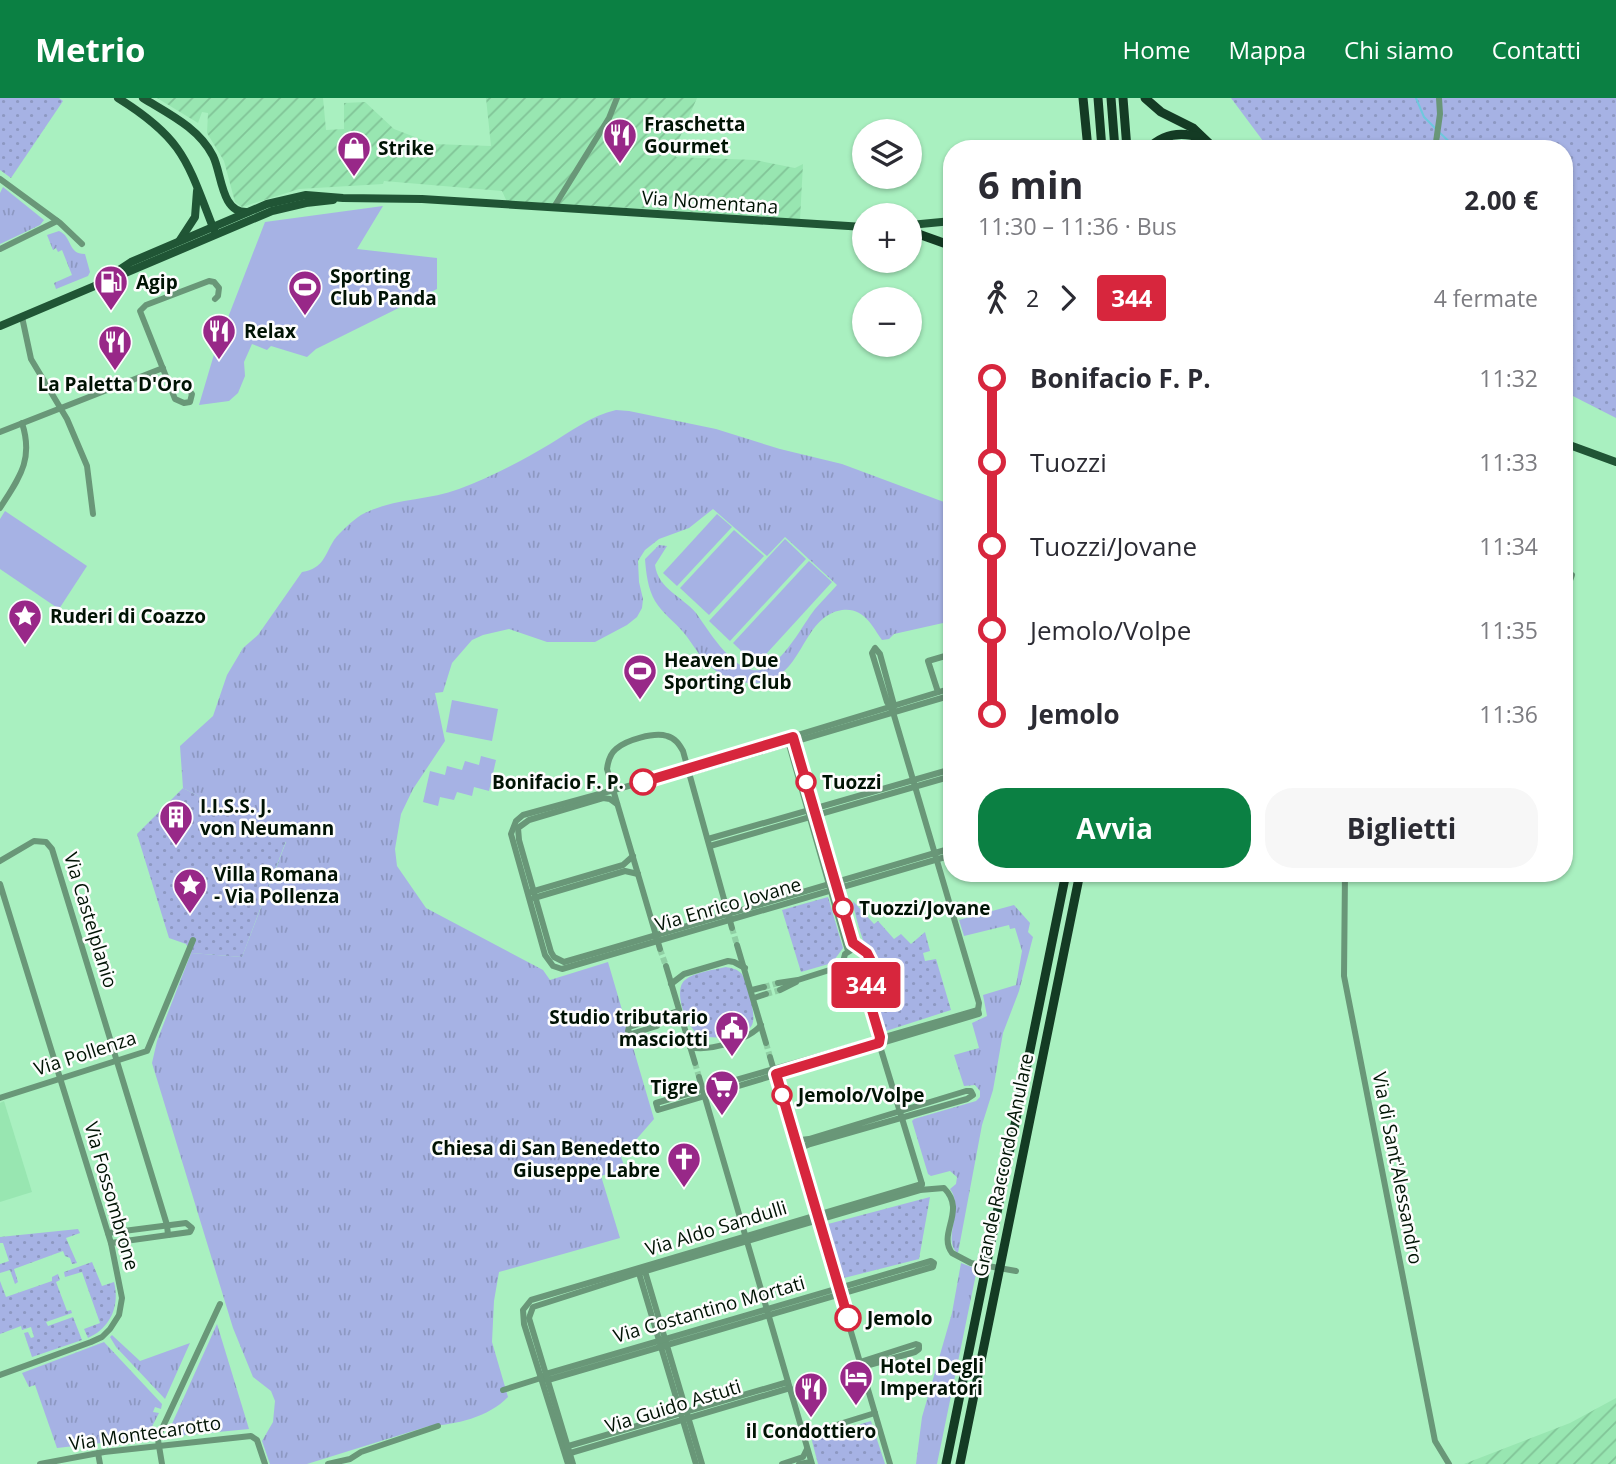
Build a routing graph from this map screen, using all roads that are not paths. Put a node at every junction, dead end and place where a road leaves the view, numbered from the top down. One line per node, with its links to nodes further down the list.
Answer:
1 (118, 98): 19 (main road)
2 (143, 98): 22 (main road)
3 (617, 98): 21 (street)
4 (1083, 98): 10 (highway)
5 (1098, 98): 11 (highway)
6 (1111, 98): 12 (highway)
7 (1123, 98): 13 (highway)
8 (1145, 98): 16 (highway)
9 (1438, 98): 17 (street)
10 (1087, 140)
11 (1101, 140)
12 (1114, 140)
13 (1125, 140)
14 (1160, 140): 15 (highway)
15 (1200, 140)
16 (1205, 140)
17 (1436, 140)
18 (0, 178): 23 (street)
19 (195, 178): 27 (main road); 29 (main road)
20 (343, 198): 21 (main road, Via Nomentana); 22 (main road, Via Nomentana); 27 (main road, Via Nomentana)
21 (554, 207): 26 (main road, Via Nomentana)
22 (250, 212): 27 (main road, Via Nomentana)
23 (57, 221): 31 (street); 32 (street)
24 (943, 222): 25 (main road)
25 (922, 224)
26 (852, 226)
27 (215, 231): 29 (main road, Via Nomentana); 33 (main road, Via Nomentana)
28 (922, 235): 30 (highway)
29 (177, 243): 33 (main road, Via Nomentana)
30 (943, 243)
31 (82, 244)
32 (0, 249)
33 (96, 285): 35 (main road, Via Nomentana)
34 (215, 299): 37 (street)
35 (22, 317): 36 (main road, Via Nomentana); 39 (street)
36 (0, 326)
37 (163, 368): 38 (street); 39 (street)
38 (188, 390)
39 (62, 409): 40 (street); 45 (street)
40 (22, 424): 41 (street); 44 (street)
41 (0, 432)
42 (1573, 446): 43 (main road)
43 (1616, 462)
44 (0, 508)
45 (93, 514)
46 (943, 657): 48 (street)
47 (943, 691): 48 (street)
48 (938, 692): 50 (street)
49 (943, 697): 50 (street)
50 (892, 708): 50 (street); 51 (street); 55 (street)
51 (791, 740): 52 (street); 58 (street)
52 (688, 770): 56 (street); 56 (street); 60 (street)
53 (943, 773): 55 (street)
54 (943, 778): 55 (street)
55 (914, 784): 58 (street); 64 (street)
56 (613, 790): 57 (street); 59 (street)
57 (617, 804): 59 (street); 62 (street)
58 (812, 813): 60 (street); 73 (street)
59 (519, 822): 74 (street)
60 (709, 843): 75 (street)
61 (943, 853): 64 (street, Via Enrico Jovane)
62 (633, 856): 66 (street); 74 (street)
63 (943, 856): 64 (street, Via Enrico Jovane)
64 (936, 857): 67 (street); 73 (street, Via Enrico Jovane)
65 (0, 861): 103 (street, Via Castelplanio)
66 (638, 874): 74 (street); 77 (street)
67 (943, 881)
68 (943, 882): 99 (street)
69 (1064, 882): 153 (highway, Grande Raccordo Anulare)
70 (1078, 882): 154 (highway, Grande Raccordo Anulare)
71 (1345, 882): 155 (street, Via di Sant'Alessandro)
72 (0, 884): 106 (street, Via Fossombrone)
73 (833, 886): 75 (street, Via Enrico Jovane); 81 (street); 82 (street)
74 (532, 895): 77 (street, Via Enrico Jovane)
75 (729, 917): 76 (street); 77 (street, Via Enrico Jovane)
76 (732, 928)
77 (657, 938): 80 (street)
78 (193, 940): 103 (street, Via Pollenza)
79 (737, 945): 85 (street)
80 (660, 949)
81 (859, 949): 82 (street); 86 (street)
82 (848, 951): 84 (street)
83 (666, 966): 88 (street)
84 (842, 966): 87 (street); 89 (street)
85 (745, 968): 88 (street); 91 (street)
86 (867, 973): 87 (street); 99 (street)
87 (855, 977): 99 (street)
88 (671, 984): 92 (street)
89 (779, 986)
90 (765, 990): 91 (street)
91 (753, 994): 97 (street)
92 (678, 1012): 93 (street); 95 (street)
93 (666, 1015)
94 (655, 1019): 98 (street)
95 (681, 1019): 96 (street); 101 (street)
96 (668, 1023)
97 (761, 1025): 100 (street); 101 (street)
98 (657, 1027)
99 (878, 1039): 105 (street); 110 (street)
100 (766, 1043)
101 (690, 1047): 104 (street)
102 (770, 1057): 105 (street)
103 (117, 1060): 106 (street, Via Pollenza); 115 (street)
104 (695, 1063)
105 (775, 1071): 108 (street); 111 (street)
106 (61, 1077): 109 (street, Via Pollenza); 116 (street, Via Fossombrone)
107 (699, 1077): 108 (street)
108 (704, 1092): 108 (street); 118 (street)
109 (0, 1098)
110 (900, 1114): 110 (street); 111 (street); 112 (street); 113 (street)
111 (795, 1138): 112 (street)
112 (799, 1152): 114 (street)
113 (921, 1187): 114 (street, Via Aldo Sandulli); 121 (street)
114 (817, 1217): 118 (street, Via Aldo Sandulli); 122 (street)
115 (167, 1225): 116 (street); 117 (street); 117 (street)
116 (108, 1233): 119 (street, Via Fossombrone)
117 (168, 1235): 119 (street)
118 (746, 1239): 120 (street, Via Aldo Sandulli); 124 (street)
119 (111, 1244): 127 (street, Via Fossombrone)
120 (641, 1269): 125 (street); 128 (street, Via Aldo Sandulli); 128 (street, Via Aldo Sandulli)
121 (1016, 1271)
122 (839, 1290): 122 (street, Via Costantino Mortati); 124 (street, Via Costantino Mortati); 126 (street)
123 (220, 1304): 135 (street)
124 (767, 1312): 125 (street, Via Costantino Mortati); 129 (street)
125 (663, 1342): 128 (street, Via Costantino Mortati); 132 (street)
126 (861, 1364): 126 (street); 131 (street)
127 (0, 1375)
128 (545, 1377): 130 (street, Via Costantino Mortati); 137 (street)
129 (789, 1385): 132 (street, Via Guido Astuti); 134 (street)
130 (503, 1390)
131 (875, 1413): 134 (street); 152 (street)
132 (685, 1416): 137 (street, Via Guido Astuti); 148 (street); 149 (street)
133 (438, 1426): 139 (street)
134 (804, 1435): 136 (street)
135 (159, 1445): 138 (street, Via Montecarotto); 143 (street); 144 (street, Via Montecarotto)
136 (807, 1449): 140 (street); 150 (street)
137 (567, 1450): 146 (street); 147 (street)
138 (98, 1453): 141 (street, Via Montecarotto); 142 (street)
139 (352, 1461): 145 (street)
140 (811, 1463): 151 (street)
141 (40, 1464)
142 (100, 1464)
143 (162, 1464)
144 (265, 1464)
145 (328, 1464)
146 (568, 1464)
147 (573, 1464)
148 (696, 1464)
149 (702, 1464)
150 (782, 1464)
151 (799, 1464)
152 (890, 1464)
153 (946, 1464)
154 (960, 1464)
155 (1449, 1464)

